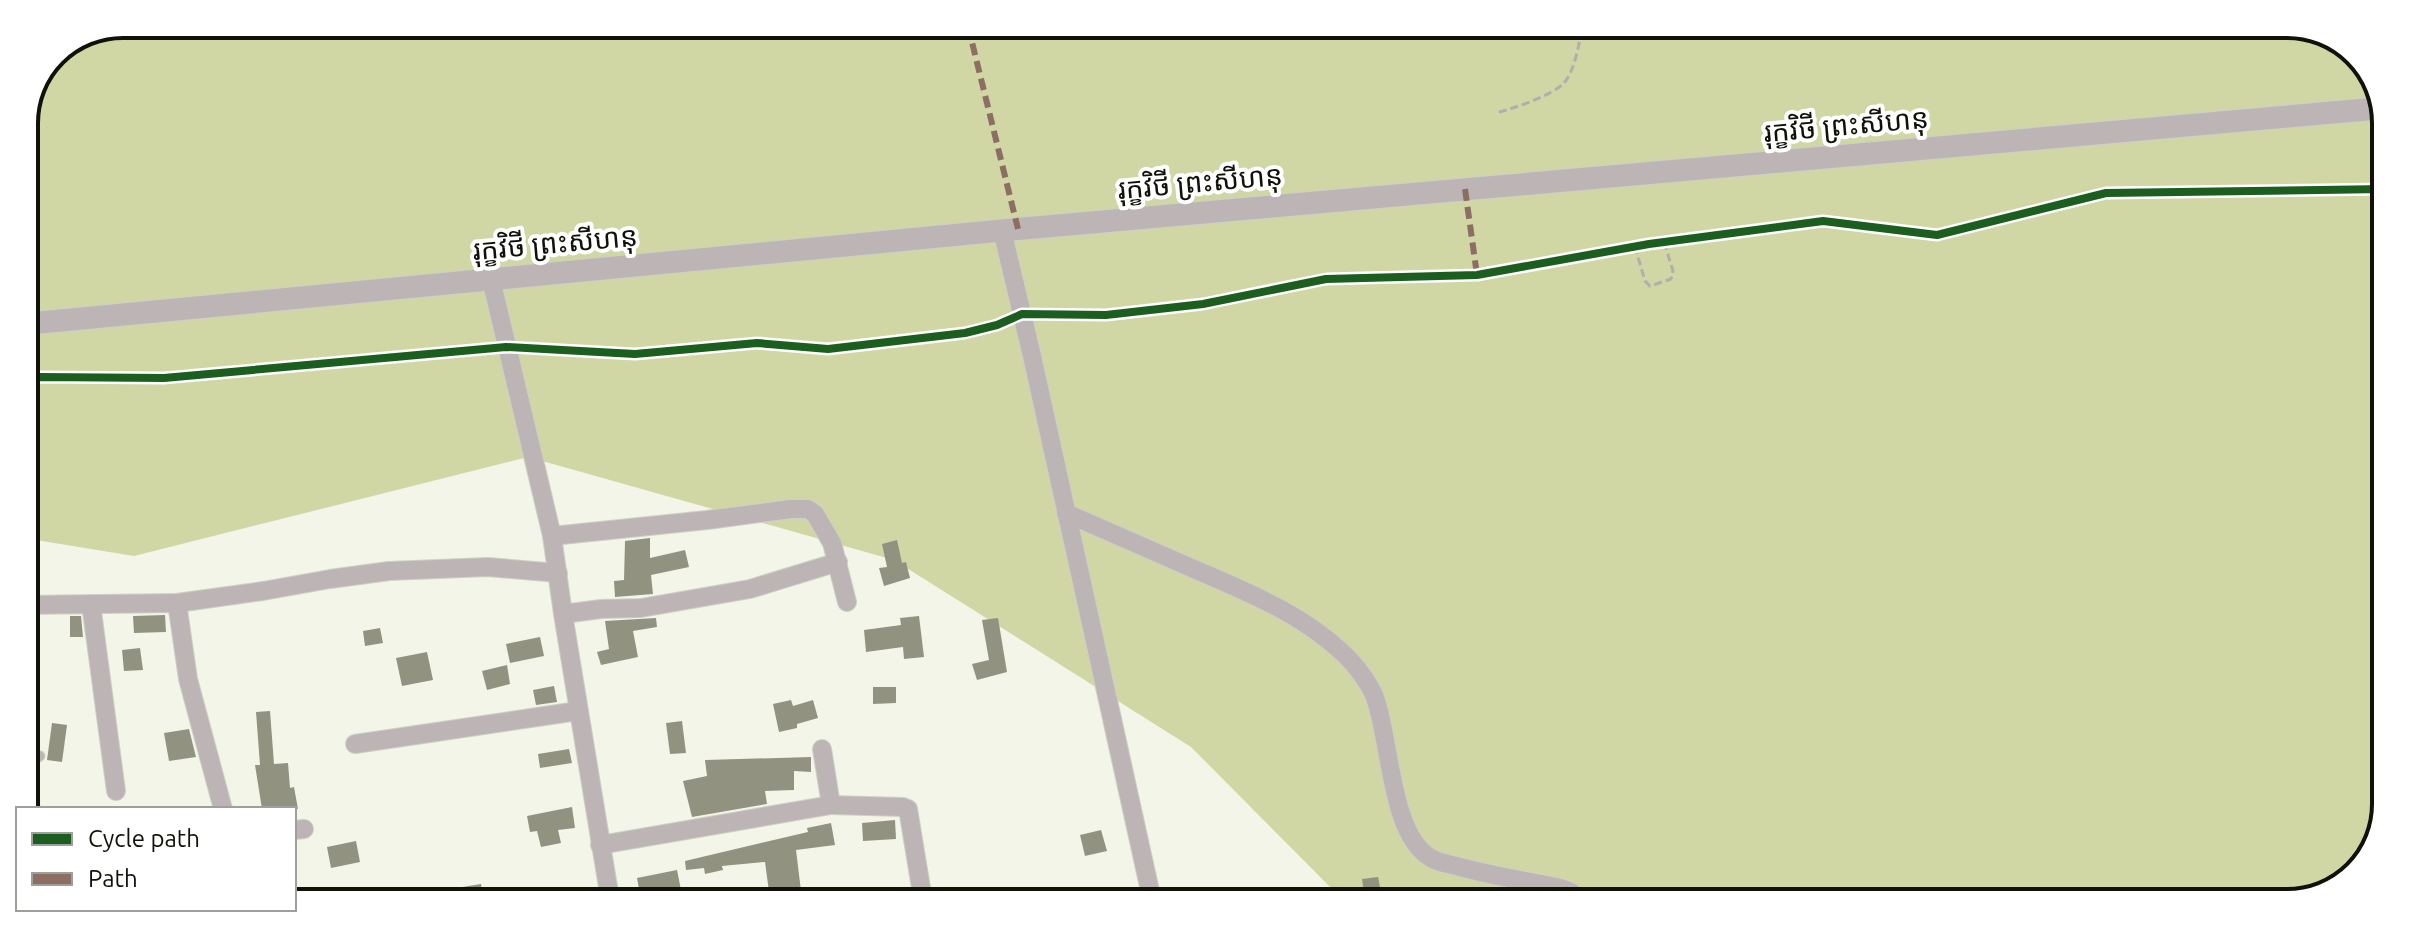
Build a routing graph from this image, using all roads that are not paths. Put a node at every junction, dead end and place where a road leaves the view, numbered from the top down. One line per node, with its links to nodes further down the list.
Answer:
1 (2370, 109): 2 (street, រុក្ខវិថី ព្រះសីហនុ)
2 (1002, 230): 3 (street, រុក្ខវិថី ព្រះសីហនុ); 5 (street)
3 (491, 279): 4 (street, រុក្ខវិថី ព្រះសីហនុ); 6 (street)
4 (38, 323)
5 (1066, 513): 23 (street); 24 (street)
6 (552, 536): 7 (street); 8 (street)
7 (838, 562): 9 (street); 13 (street)
8 (558, 573): 10 (street); 13 (street)
9 (847, 602)
10 (177, 603): 11 (street); 19 (street)
11 (91, 604): 12 (street); 17 (street)
12 (38, 605)
13 (563, 614): 14 (street)
14 (578, 711): 15 (street); 20 (street)
15 (355, 744)
16 (822, 749): 18 (street)
17 (116, 791)
18 (831, 805): 20 (street); 22 (street)
19 (222, 807)
20 (600, 845): 21 (street)
21 (608, 889)
22 (921, 889)
23 (1150, 889)
24 (1564, 889)

